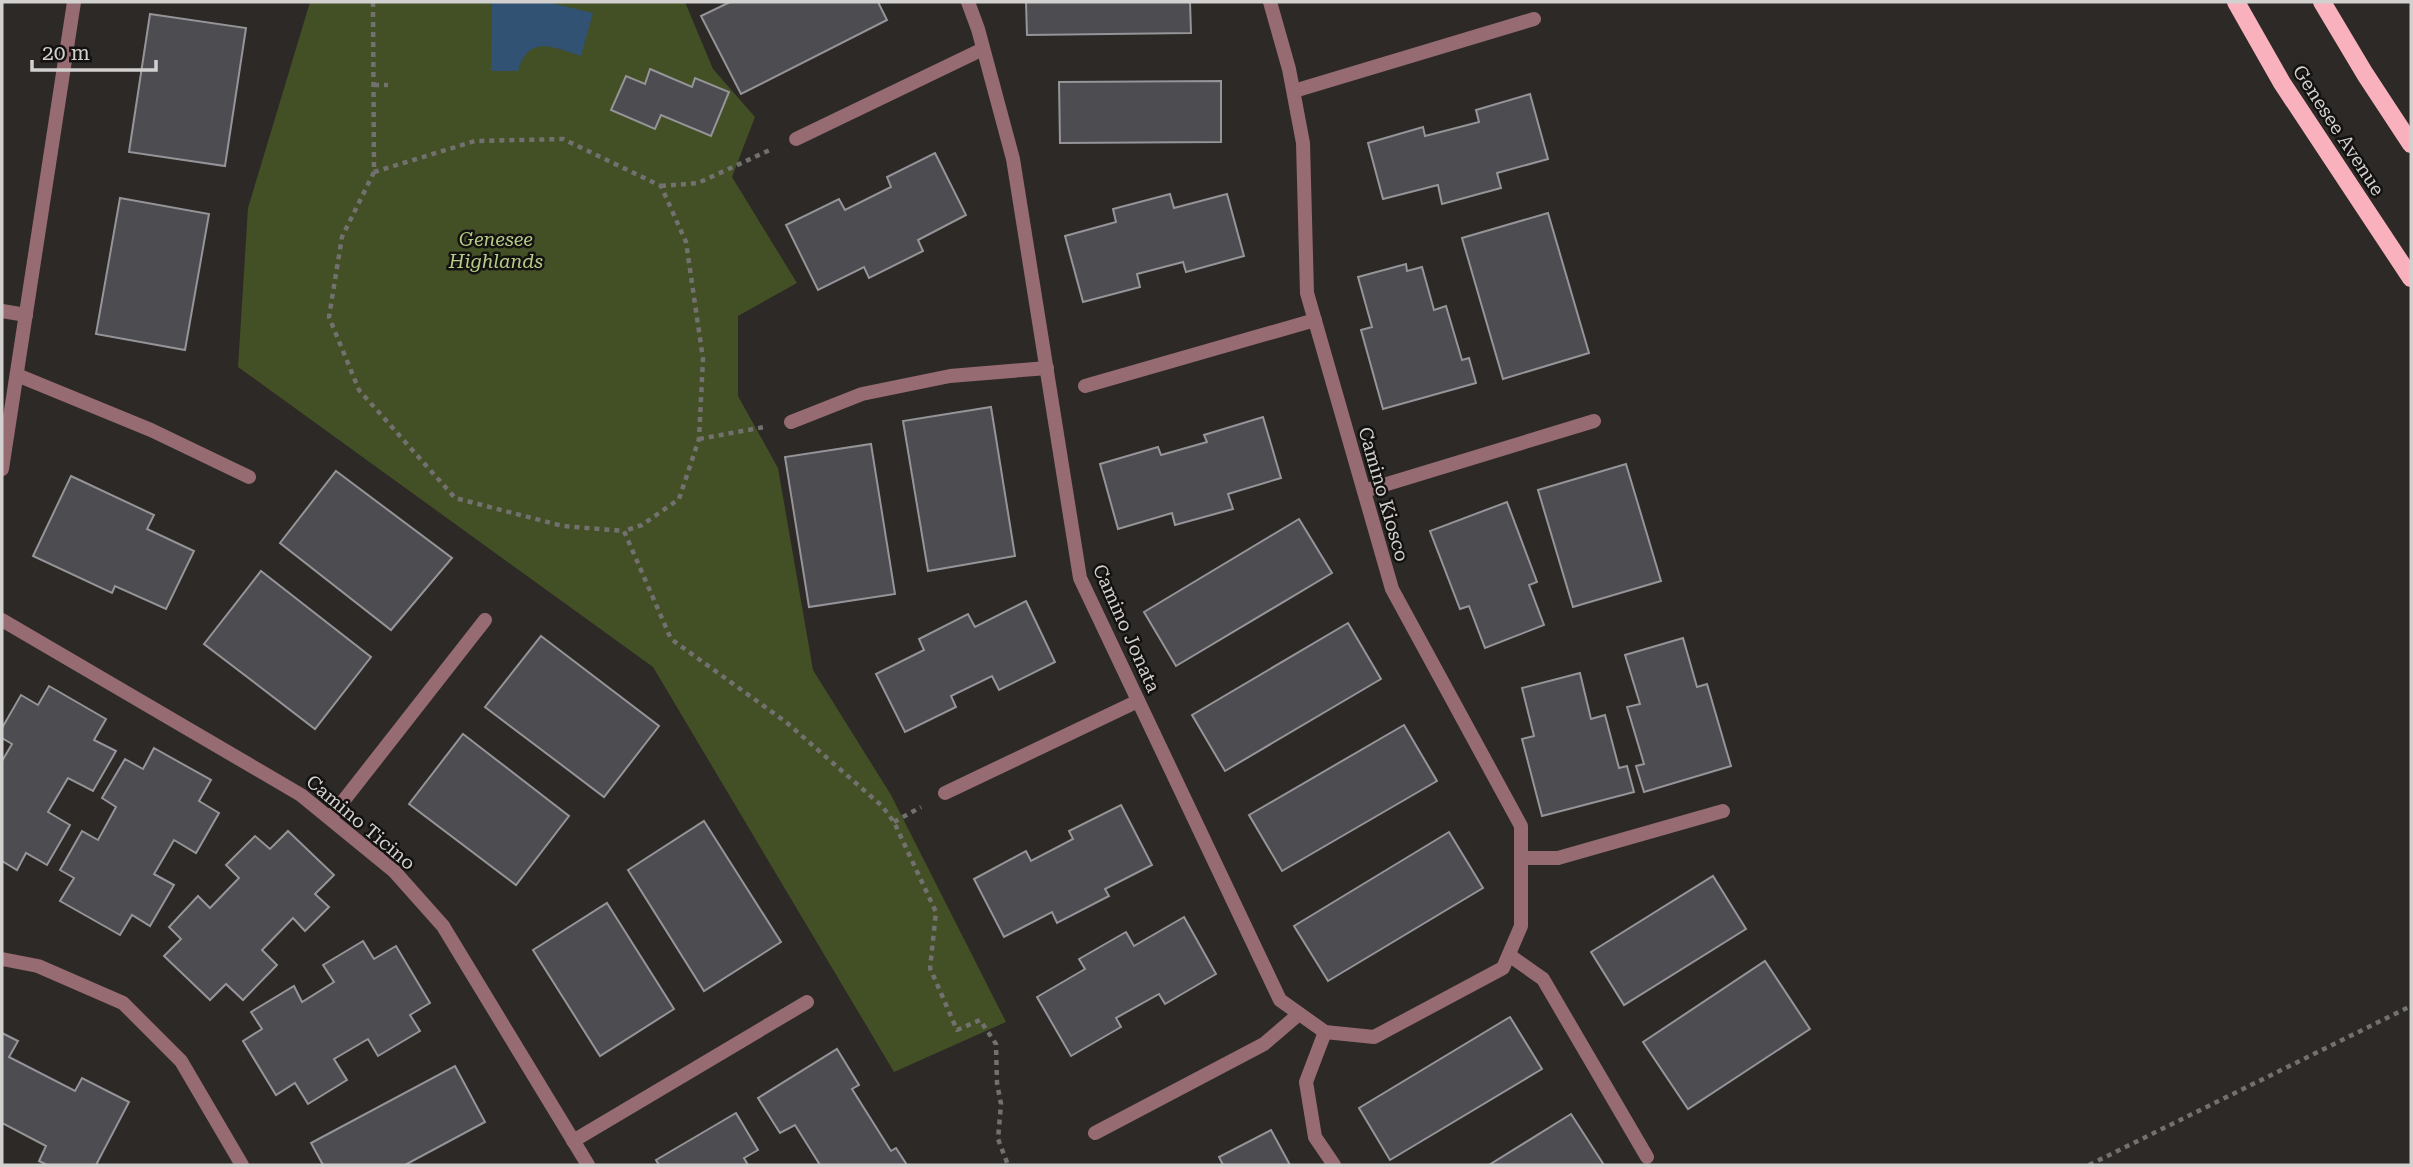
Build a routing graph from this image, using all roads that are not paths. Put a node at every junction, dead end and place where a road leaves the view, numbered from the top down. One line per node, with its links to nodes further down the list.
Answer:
1 (75, 2): 13 (street)
2 (968, 2): 7 (street, Camino Jonata)
3 (1270, 2): 8 (street, Camino Kiosco)
4 (2236, 2): 11 (main road, Genesee Avenue)
5 (2322, 2): 10 (main road)
6 (1534, 19): 8 (street)
7 (983, 49): 9 (street); 15 (street, Camino Jonata)
8 (1294, 91): 14 (street, Camino Kiosco)
9 (796, 139)
10 (2411, 144)
11 (2411, 278)
12 (2, 311): 13 (street)
13 (26, 315): 16 (street)
14 (1315, 320): 17 (street); 22 (street, Camino Kiosco)
15 (1047, 368): 19 (street); 25 (street, Camino Jonata)
16 (16, 375): 20 (street); 21 (street)
17 (1085, 386)
18 (1594, 421): 22 (street)
19 (791, 422)
20 (2, 469)
21 (249, 477)
22 (1364, 491): 29 (street, Camino Kiosco)
23 (2, 620): 28 (street, Camino Ticino)
24 (485, 620): 28 (street)
25 (1138, 701): 26 (street); 33 (street, Camino Jonata)
26 (944, 793)
27 (1723, 811): 29 (street)
28 (330, 818): 36 (street, Camino Ticino)
29 (1521, 858): 31 (street, Camino Kiosco)
30 (2, 959): 38 (street)
31 (1506, 962): 34 (street, Camino Jonata); 37 (street)
32 (807, 1002): 36 (street)
33 (1299, 1014): 34 (street, Camino Jonata); 35 (street)
34 (1325, 1032): 40 (street)
35 (1095, 1133)
36 (573, 1141): 39 (street, Camino Ticino)
37 (1647, 1157)
38 (242, 1165)
39 (588, 1165)
40 (1334, 1165)

